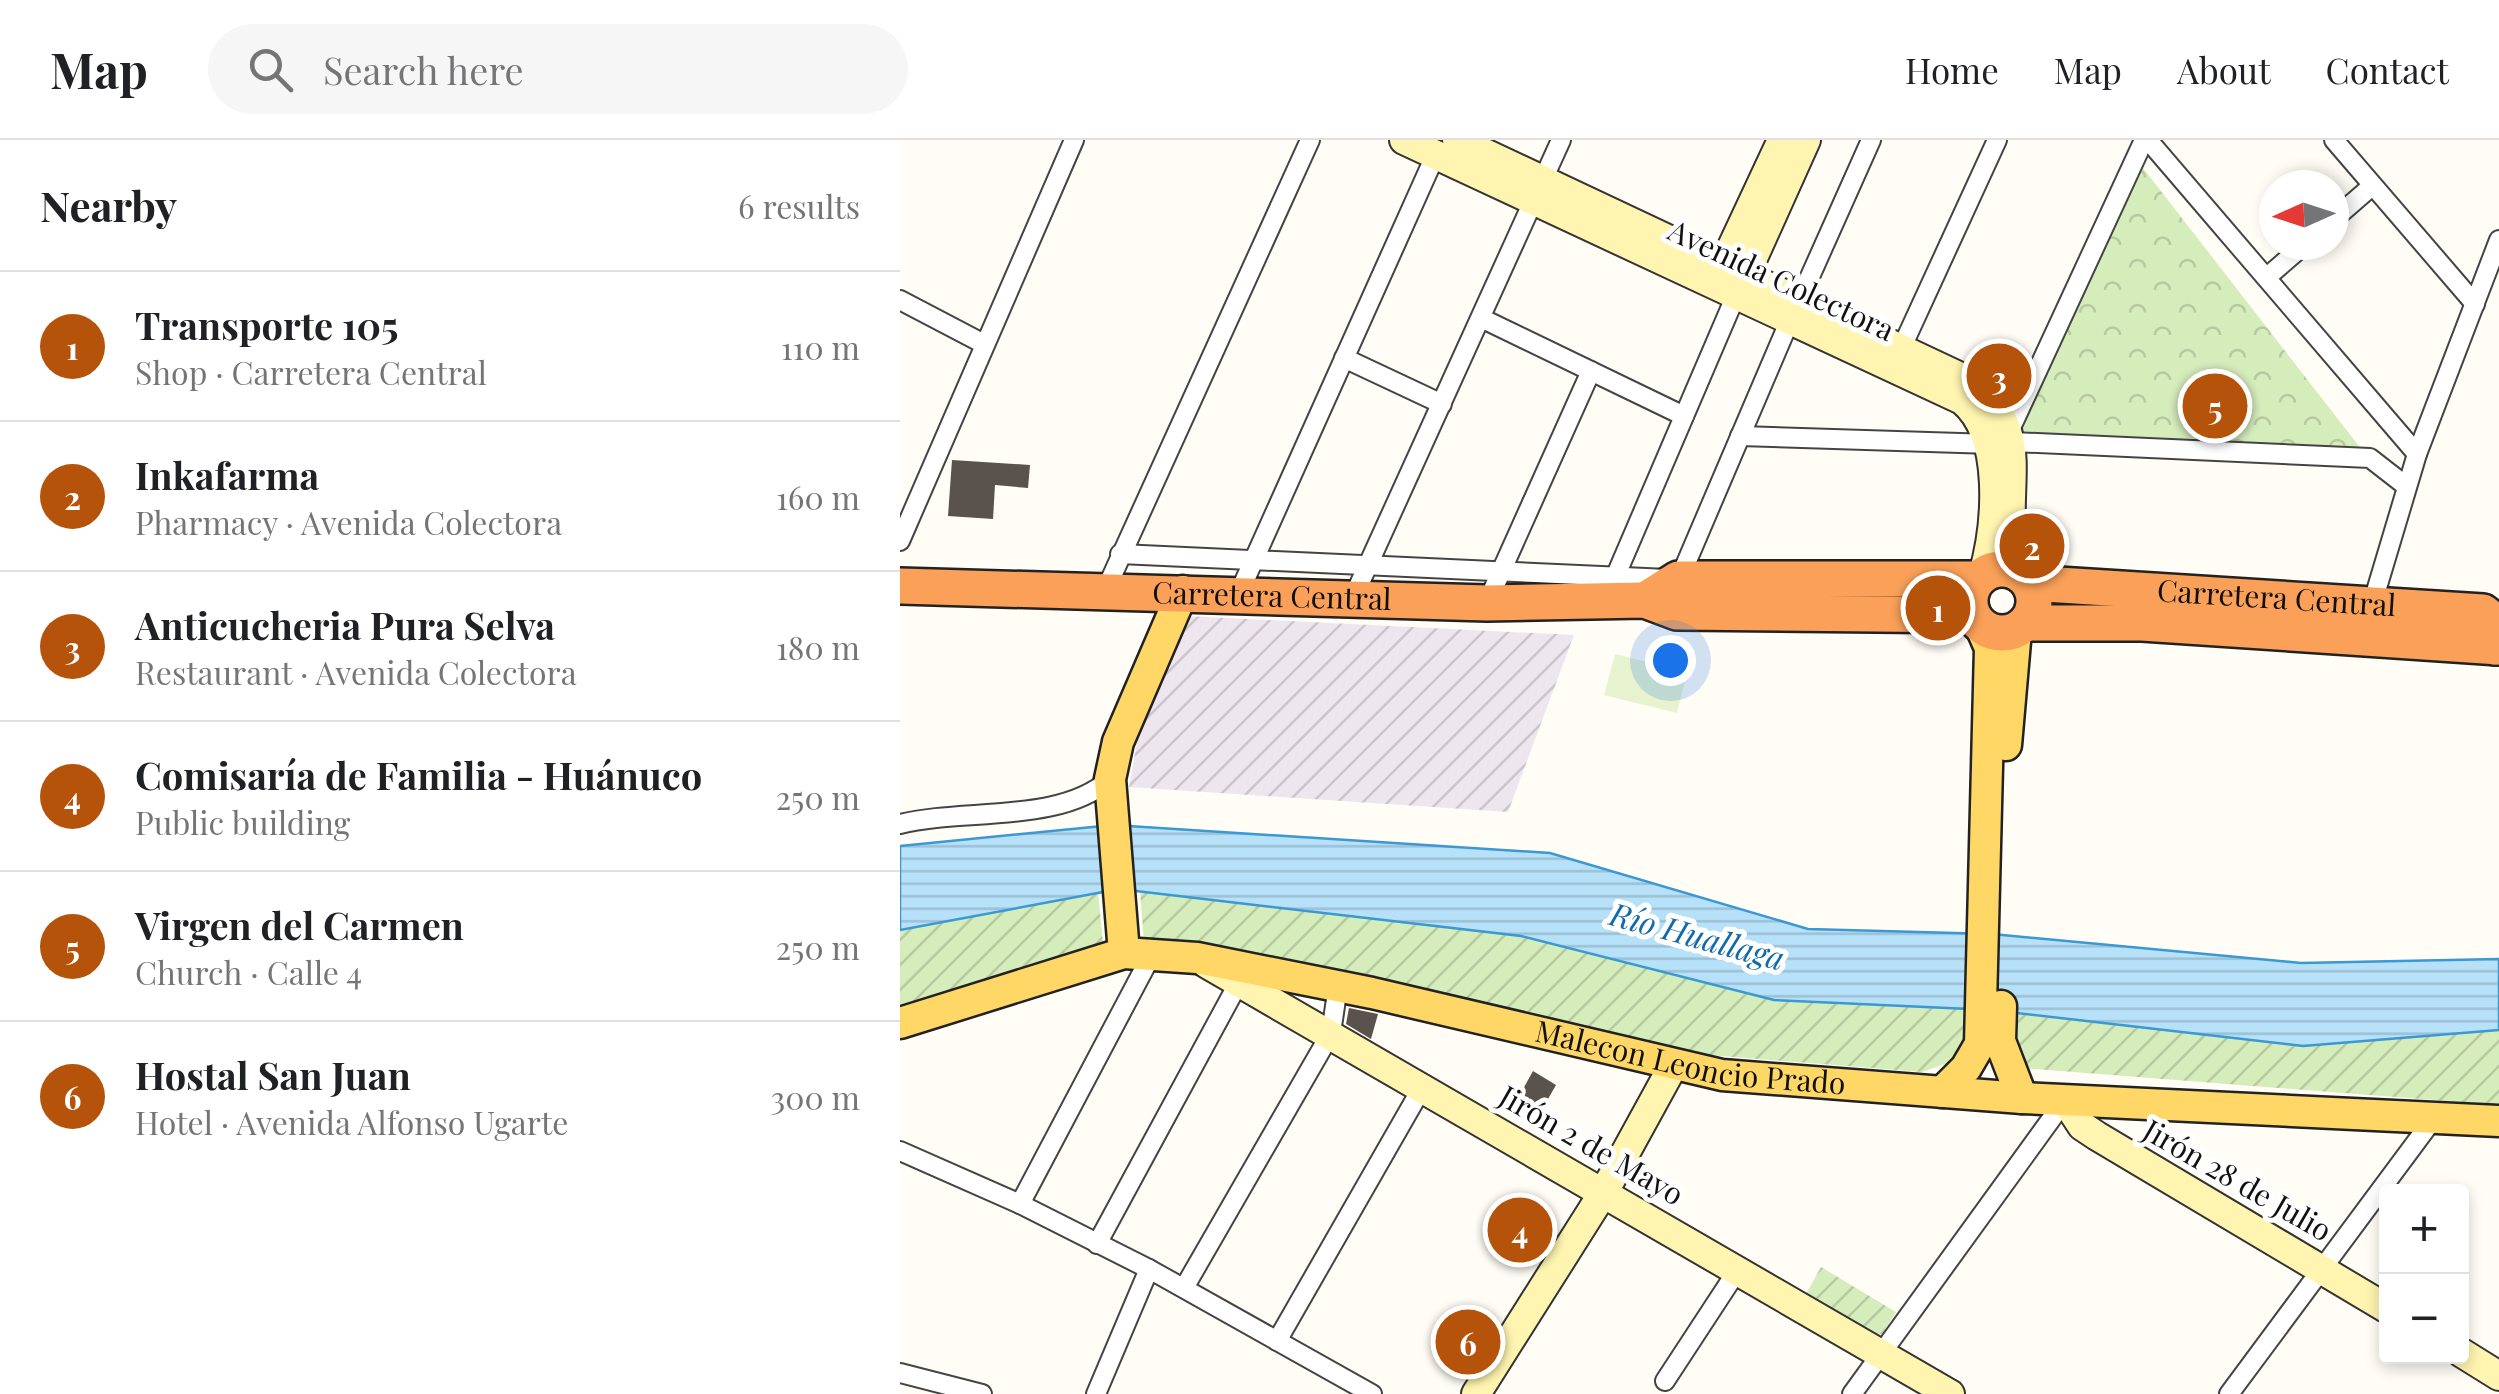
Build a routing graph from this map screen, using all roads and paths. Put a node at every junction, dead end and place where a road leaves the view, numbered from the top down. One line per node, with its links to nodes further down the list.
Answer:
1 (1074, 140): 23 (street)
2 (1310, 140): 34 (street)
3 (1404, 140): 11 (street, Avenida Colectora)
4 (1560, 140): 13 (street)
5 (1782, 140): 18 (street)
6 (1806, 140): 18 (street)
7 (1871, 140): 21 (street)
8 (1997, 140): 24 (street)
9 (2146, 140): 17 (street); 30 (street)
10 (2334, 140): 12 (street)
11 (1446, 148): 13 (street, Avenida Colectora); 25 (street)
12 (2372, 186): 14 (street); 20 (street)
13 (1539, 191): 18 (street, Avenida Colectora); 22 (street)
14 (2349, 206)
15 (2499, 240): 20 (street)
16 (2287, 260): 17 (street)
17 (2266, 278): 31 (street)
18 (1730, 280): 21 (street, Avenida Colectora); 28 (street)
19 (900, 300): 23 (street)
20 (2475, 304): 31 (street)
21 (1794, 311): 24 (street, Avenida Colectora); 29 (street); 30 (street, Avenida Colectora)
22 (1481, 318): 26 (street); 27 (street)
23 (984, 344): 33 (street)
24 (1902, 347): 30 (street, Avenida Colectora)
25 (1344, 358): 27 (street); 35 (street)
26 (1591, 371): 28 (street); 40 (street)
27 (1442, 404): 36 (street)
28 (1684, 416): 41 (street)
29 (1740, 436): 30 (street); 45 (street)
30 (2004, 439): 32 (street); 37 (street); 38 (street)
31 (2417, 454): 32 (street)
32 (2406, 486): 47 (street)
33 (900, 540)
34 (1120, 554): 35 (street); 42 (street)
35 (1253, 559): 36 (street); 44 (street)
36 (1368, 565): 40 (street); 46 (street)
37 (1980, 577): 38 (highway); 45 (highway, Carretera Central); 48 (highway)
38 (2026, 580): 47 (highway, Carretera Central); 49 (highway)
39 (900, 586): 42 (highway, Carretera Central)
40 (1492, 587): 41 (highway, Carretera Central); 46 (highway, Carretera Central)
41 (1610, 588): 45 (highway, Carretera Central)
42 (1106, 589): 43 (highway, Carretera Central)
43 (1183, 591): 44 (highway, Carretera Central); 52 (main road)
44 (1239, 593): 46 (highway, Carretera Central)
45 (1667, 597): 48 (highway, Carretera Central)
46 (1353, 598)
47 (2372, 603): 50 (highway, Carretera Central); 51 (street)
48 (1977, 620): 49 (highway); 54 (main road)
49 (2021, 627): 51 (highway, Carretera Central); 54 (main road)
50 (2496, 632): 51 (highway, Carretera Central)
51 (2367, 638)
52 (1110, 781): 53 (street); 55 (main road)
53 (900, 824)
54 (1997, 826): 61 (main road)
55 (1138, 953): 56 (main road, Malecon Leoncio Prado); 59 (main road, Malecon Leoncio Prado); 71 (street)
56 (1198, 958): 57 (street, Jirón 2 de Mayo); 58 (main road, Malecon Leoncio Prado)
57 (1239, 982): 60 (street, Jirón 2 de Mayo); 72 (street)
58 (1338, 986): 60 (street); 62 (main road, Malecon Leoncio Prado)
59 (900, 1023)
60 (1332, 1032): 63 (street, Jirón 2 de Mayo); 76 (street)
61 (1990, 1042): 64 (main road); 65 (main road)
62 (1672, 1066): 64 (main road, Malecon Leoncio Prado); 70 (street)
63 (1423, 1086): 70 (street, Jirón 2 de Mayo); 78 (street)
64 (1942, 1092): 65 (main road, Malecon Leoncio Prado)
65 (2022, 1098): 66 (main road, Malecon Leoncio Prado)
66 (2065, 1100): 67 (main road, Malecon Leoncio Prado); 74 (street, Jirón 28 de Julio); 79 (street)
67 (2434, 1118): 68 (main road, Malecon Leoncio Prado); 74 (street)
68 (2499, 1122)
69 (900, 1151): 71 (street)
70 (1605, 1190): 75 (street, Jirón 2 de Mayo); 88 (street)
71 (1020, 1204): 72 (street)
72 (1097, 1244): 73 (street)
73 (1149, 1269): 76 (street); 86 (street)
74 (2323, 1269): 77 (street, Jirón 28 de Julio); 91 (street)
75 (1737, 1271): 79 (street, Jirón 2 de Mayo); 83 (street)
76 (1184, 1288): 78 (street)
77 (2379, 1304)
78 (1276, 1341): 84 (street)
79 (1882, 1351): 89 (street); 90 (street, Jirón 2 de Mayo)
80 (2469, 1357): 82 (street)
81 (900, 1373): 85 (street)
82 (2499, 1376)
83 (1665, 1381)
84 (1346, 1388): 87 (street)
85 (974, 1393)
86 (1096, 1394)
87 (1372, 1394)
88 (1476, 1394)
89 (1852, 1394)
90 (1950, 1394)
91 (2230, 1394)

